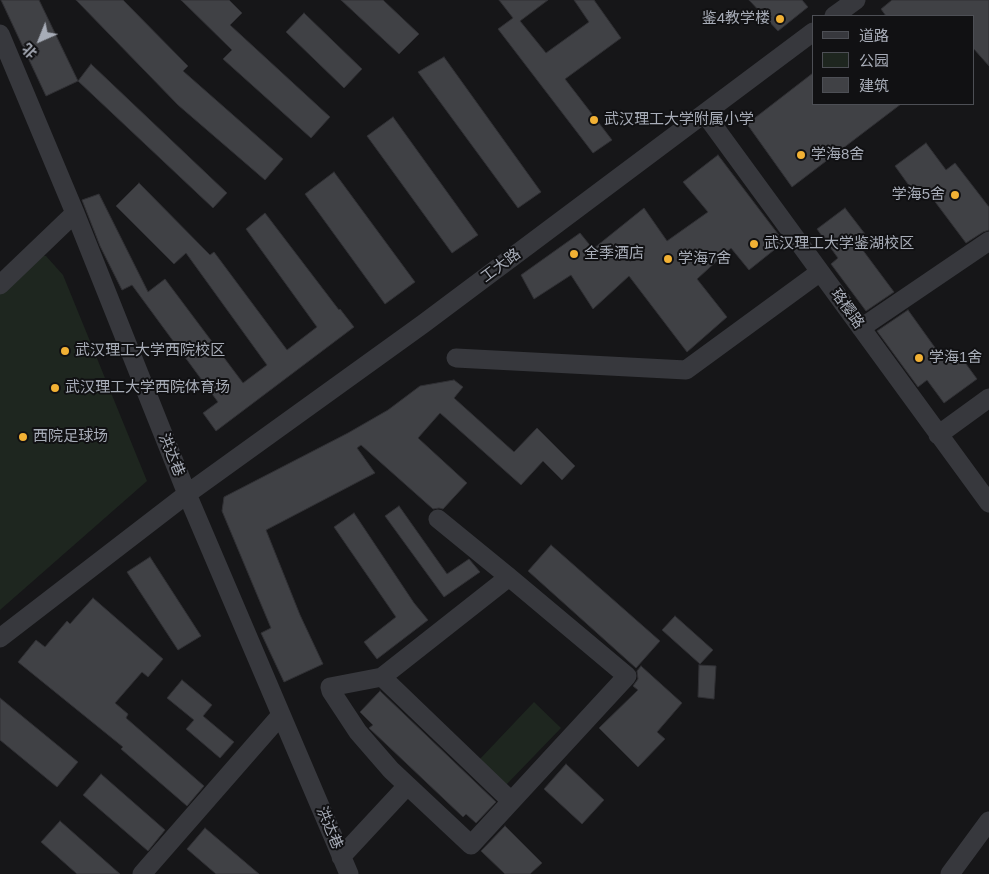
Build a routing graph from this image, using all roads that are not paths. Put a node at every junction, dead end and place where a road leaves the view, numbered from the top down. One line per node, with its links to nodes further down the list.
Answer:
1 (856, 0): 2 (street)
2 (835, 15)
3 (812, 33): 5 (street, 工大路)
4 (0, 34): 6 (street, 洪达巷)
5 (705, 114): 8 (street, 珞樱路); 14 (street, 工大路)
6 (75, 212): 9 (street); 14 (street, 洪达巷)
7 (989, 241): 10 (street)
8 (820, 272): 10 (street, 珞樱路); 11 (street)
9 (0, 286)
10 (861, 328): 13 (street, 珞樱路)
11 (456, 358)
12 (989, 398): 13 (street)
13 (938, 435): 15 (street, 珞樱路)
14 (187, 494): 18 (street, 工大路); 20 (street, 洪达巷)
15 (989, 503)
16 (438, 519): 17 (street)
17 (509, 578): 19 (street); 22 (street)
18 (0, 638)
19 (382, 677): 21 (street); 22 (street)
20 (281, 715): 24 (street, 洪达巷); 25 (street)
21 (407, 786): 22 (street); 24 (street)
22 (511, 801)
23 (989, 821): 26 (street)
24 (345, 866)
25 (142, 874)
26 (950, 874)

